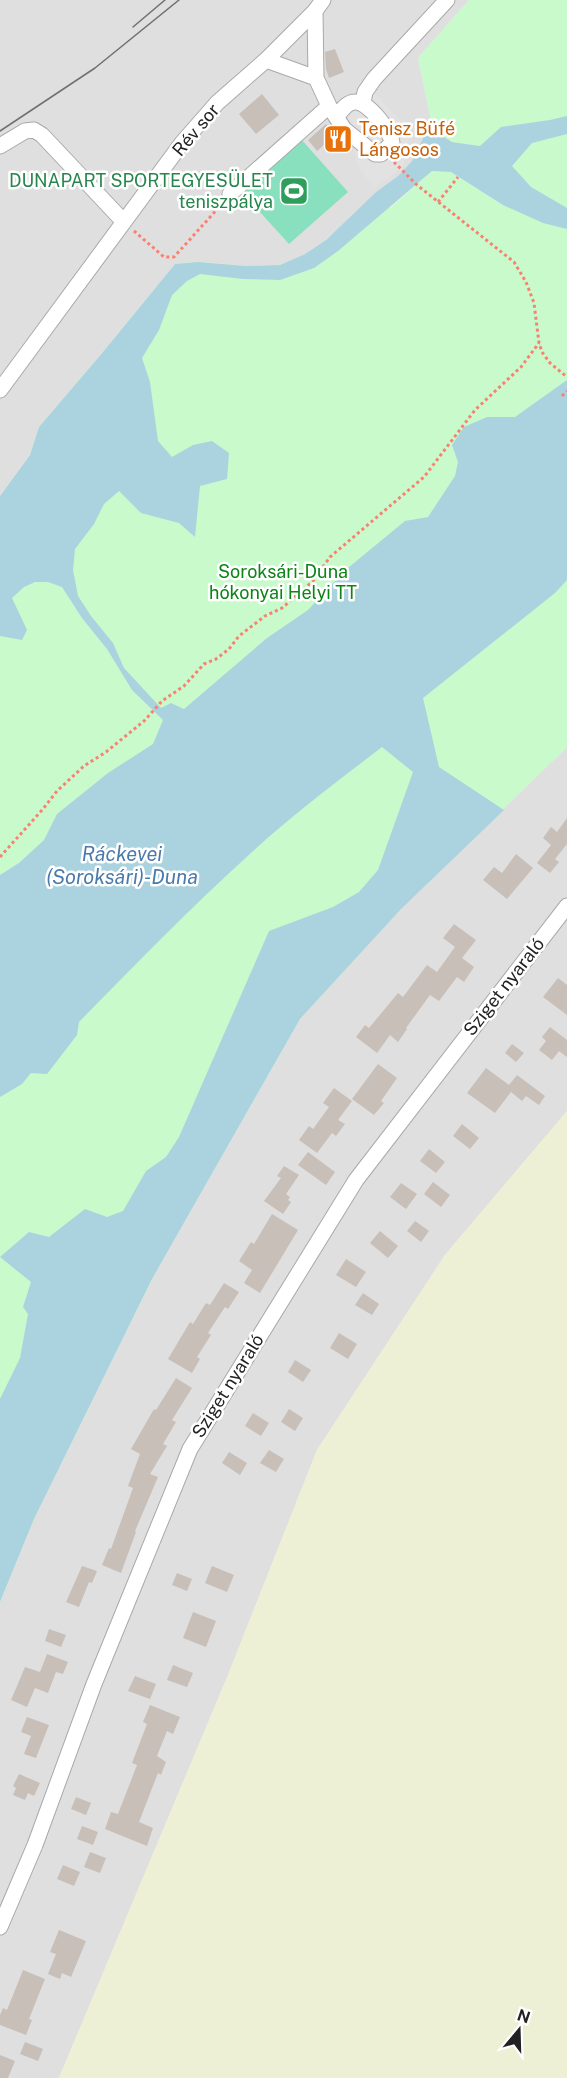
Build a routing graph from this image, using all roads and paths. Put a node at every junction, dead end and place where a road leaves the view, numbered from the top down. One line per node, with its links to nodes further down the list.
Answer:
1 (447, 0): 5 (street)
2 (319, 6): 3 (street, Rév sor); 4 (street)
3 (266, 60): 4 (street); 12 (street, Rév sor)
4 (316, 78): 6 (street)
5 (363, 103): 6 (street); 6 (street)
6 (333, 111): 10 (street)
7 (0, 146): 12 (street)
8 (400, 169): 11 (path)
9 (458, 177): 11 (path)
10 (230, 194): 12 (path)
11 (438, 202): 13 (path)
12 (124, 222): 15 (street, Rév sor)
13 (539, 343): 14 (path); 18 (path)
14 (567, 377)
15 (0, 390)
16 (567, 391): 17 (path)
17 (562, 396)
18 (0, 857)
19 (567, 906): 20 (street, Sziget nyaraló)
20 (0, 1927)

